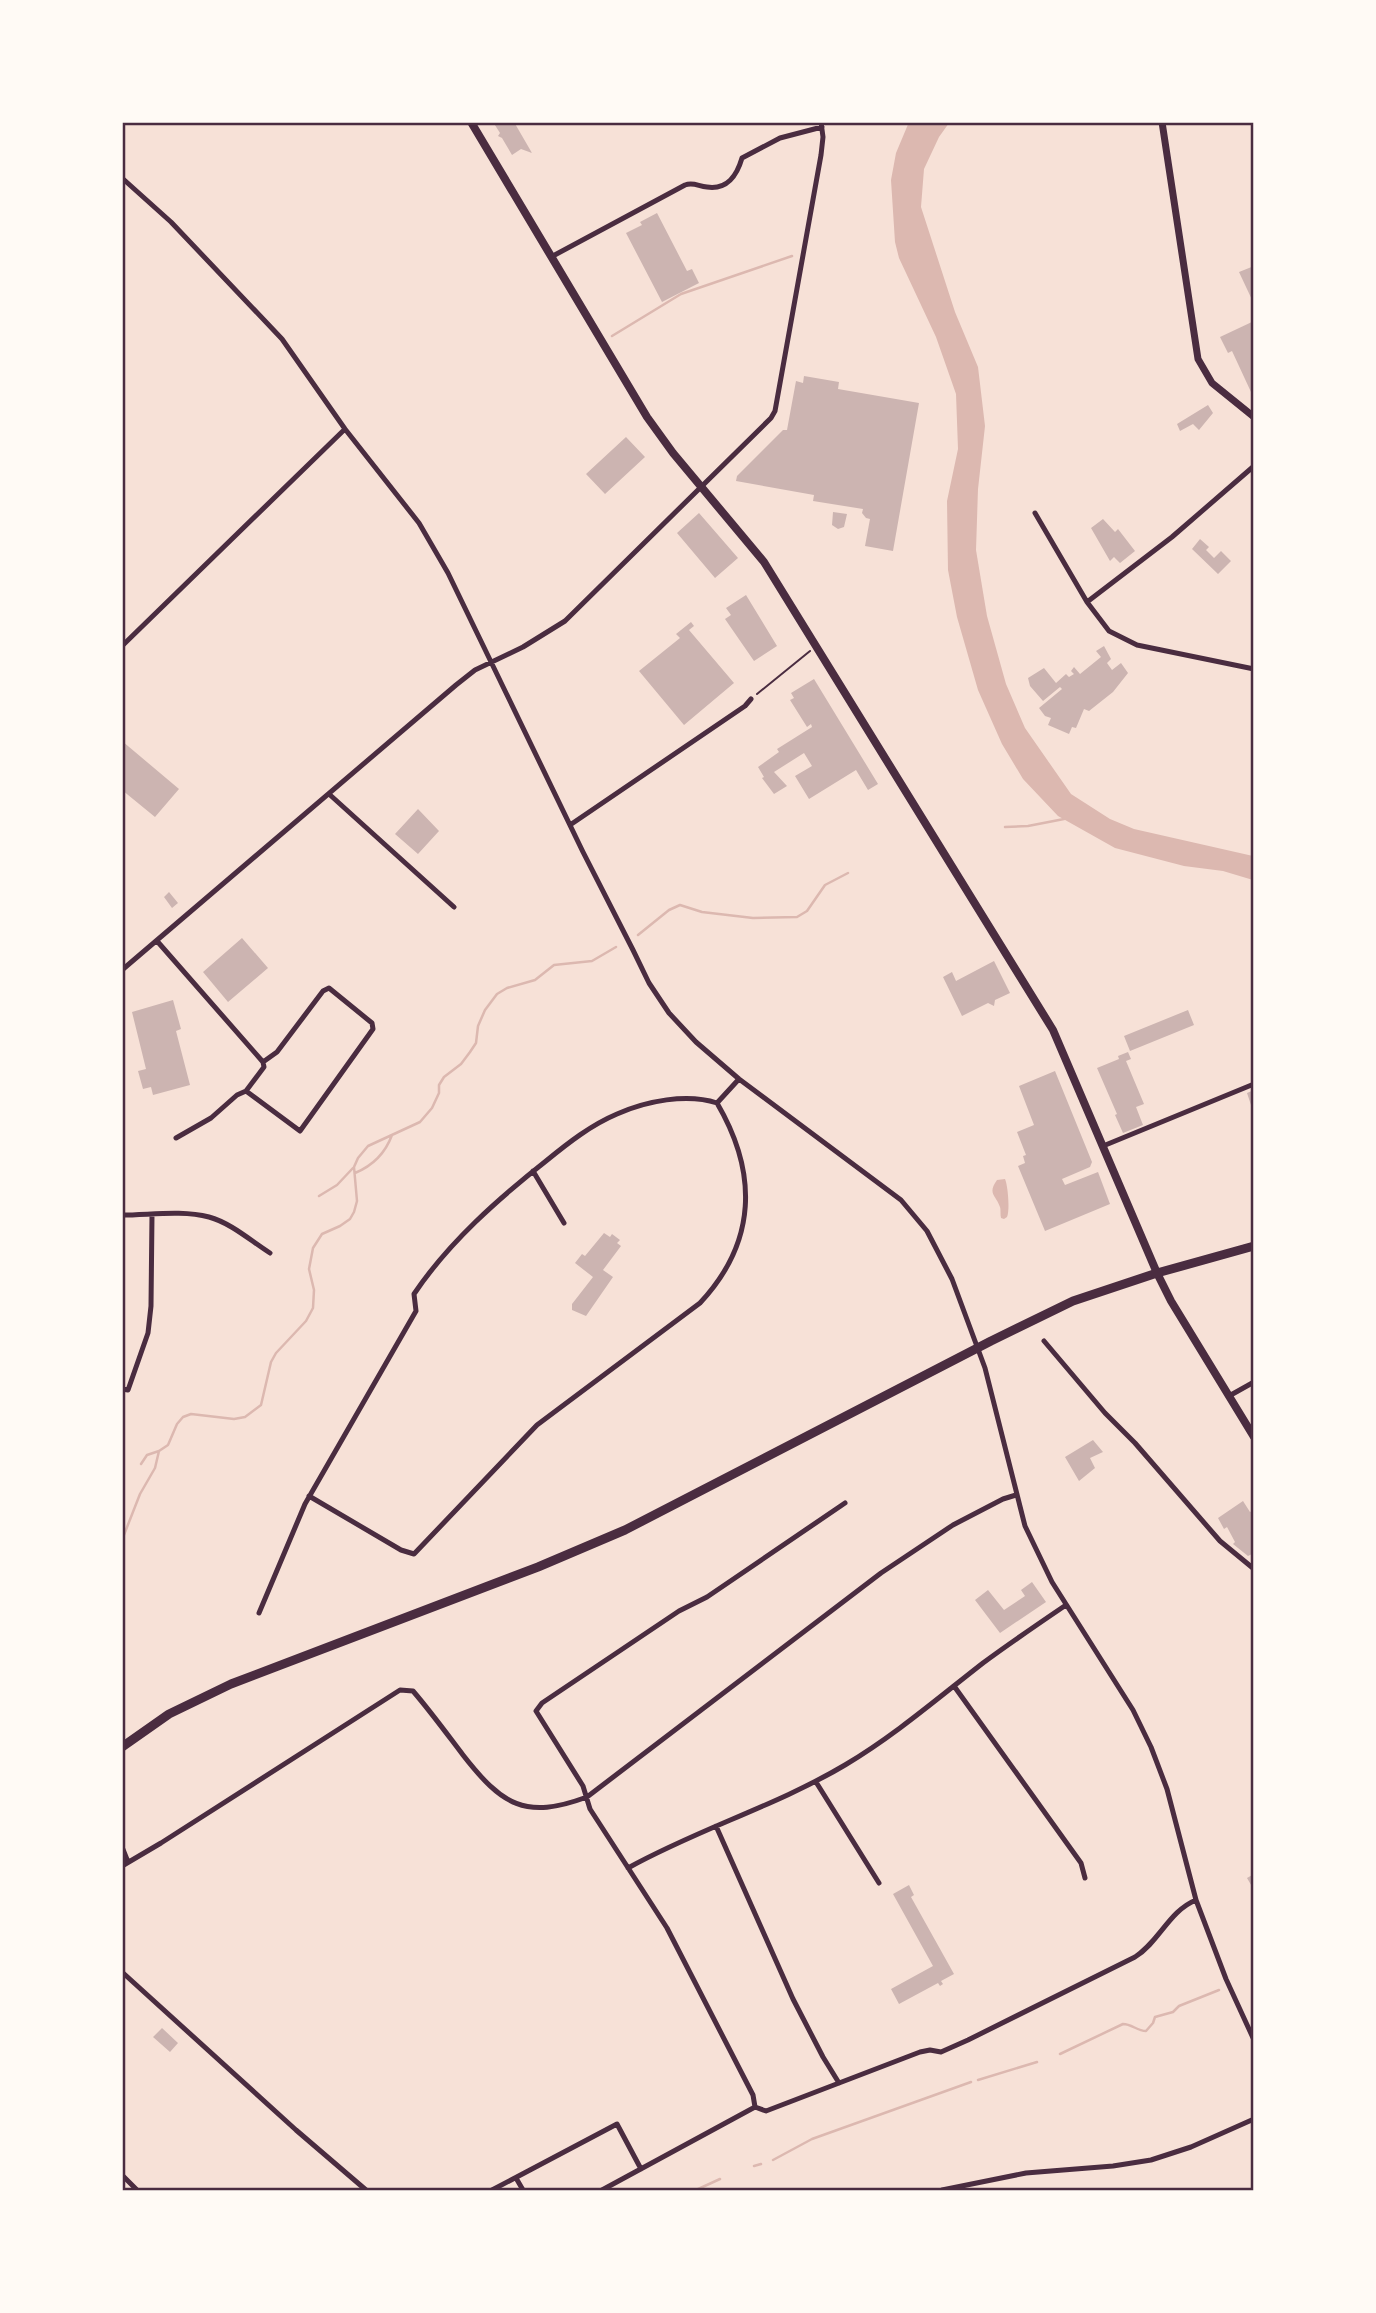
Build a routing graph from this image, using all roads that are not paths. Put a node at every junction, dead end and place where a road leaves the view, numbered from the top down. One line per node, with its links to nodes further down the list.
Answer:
1 (471, 122): 5 (main road)
2 (1161, 122): 6 (street)
3 (821, 125): 5 (street); 9 (street)
4 (122, 178): 7 (street)
5 (551, 257): 9 (main road)
6 (1254, 417)
7 (345, 429): 12 (street); 13 (street)
8 (1254, 466): 11 (street)
9 (701, 486): 13 (street); 27 (main road)
10 (1035, 513): 11 (street)
11 (1087, 602): 14 (street)
12 (122, 646)
13 (492, 662): 16 (street); 17 (street)
14 (1254, 669)
15 (751, 699): 17 (street)
16 (329, 794): 18 (street); 19 (street)
17 (570, 825): 22 (street)
18 (454, 907)
19 (157, 941): 20 (street); 21 (street)
20 (122, 970)
21 (263, 1062): 24 (street); 24 (street)
22 (739, 1079): 25 (street); 40 (street)
23 (1254, 1084): 27 (street)
24 (246, 1091): 26 (street)
25 (716, 1103): 28 (street); 41 (street)
26 (176, 1138)
27 (1103, 1146): 34 (main road)
28 (533, 1171): 31 (street); 41 (street)
29 (122, 1215): 30 (street)
30 (152, 1216): 33 (street); 37 (street)
31 (564, 1223)
32 (1254, 1246): 34 (main road)
33 (270, 1253)
34 (1157, 1273): 38 (main road); 47 (main road)
35 (1044, 1341): 43 (street)
36 (1254, 1381): 38 (street)
37 (122, 1389)
38 (1229, 1396): 39 (main road)
39 (1254, 1437)
40 (1016, 1495): 44 (street); 49 (street)
41 (309, 1496): 45 (street)
42 (845, 1503): 49 (street)
43 (1254, 1569)
44 (1066, 1605): 46 (street); 57 (street)
45 (259, 1613)
46 (954, 1686): 48 (street); 55 (street)
47 (122, 1747)
48 (816, 1782): 50 (street); 56 (street)
49 (587, 1797): 53 (street); 54 (street)
50 (716, 1826): 54 (street); 60 (street)
51 (122, 1847): 53 (street)
52 (122, 1853): 53 (street)
53 (125, 1864)
54 (628, 1868): 61 (street)
55 (1085, 1878)
56 (879, 1882)
57 (1196, 1900): 59 (street); 60 (street)
58 (122, 1972): 67 (street)
59 (1254, 2040)
60 (839, 2083): 61 (street)
61 (755, 2107): 63 (street)
62 (1254, 2119): 71 (street)
63 (641, 2169): 65 (street); 70 (street)
64 (123, 2176): 66 (street)
65 (516, 2178): 68 (street); 69 (street)
66 (137, 2190)
67 (366, 2190)
68 (492, 2190)
69 (523, 2190)
70 (602, 2190)
71 (942, 2190)

